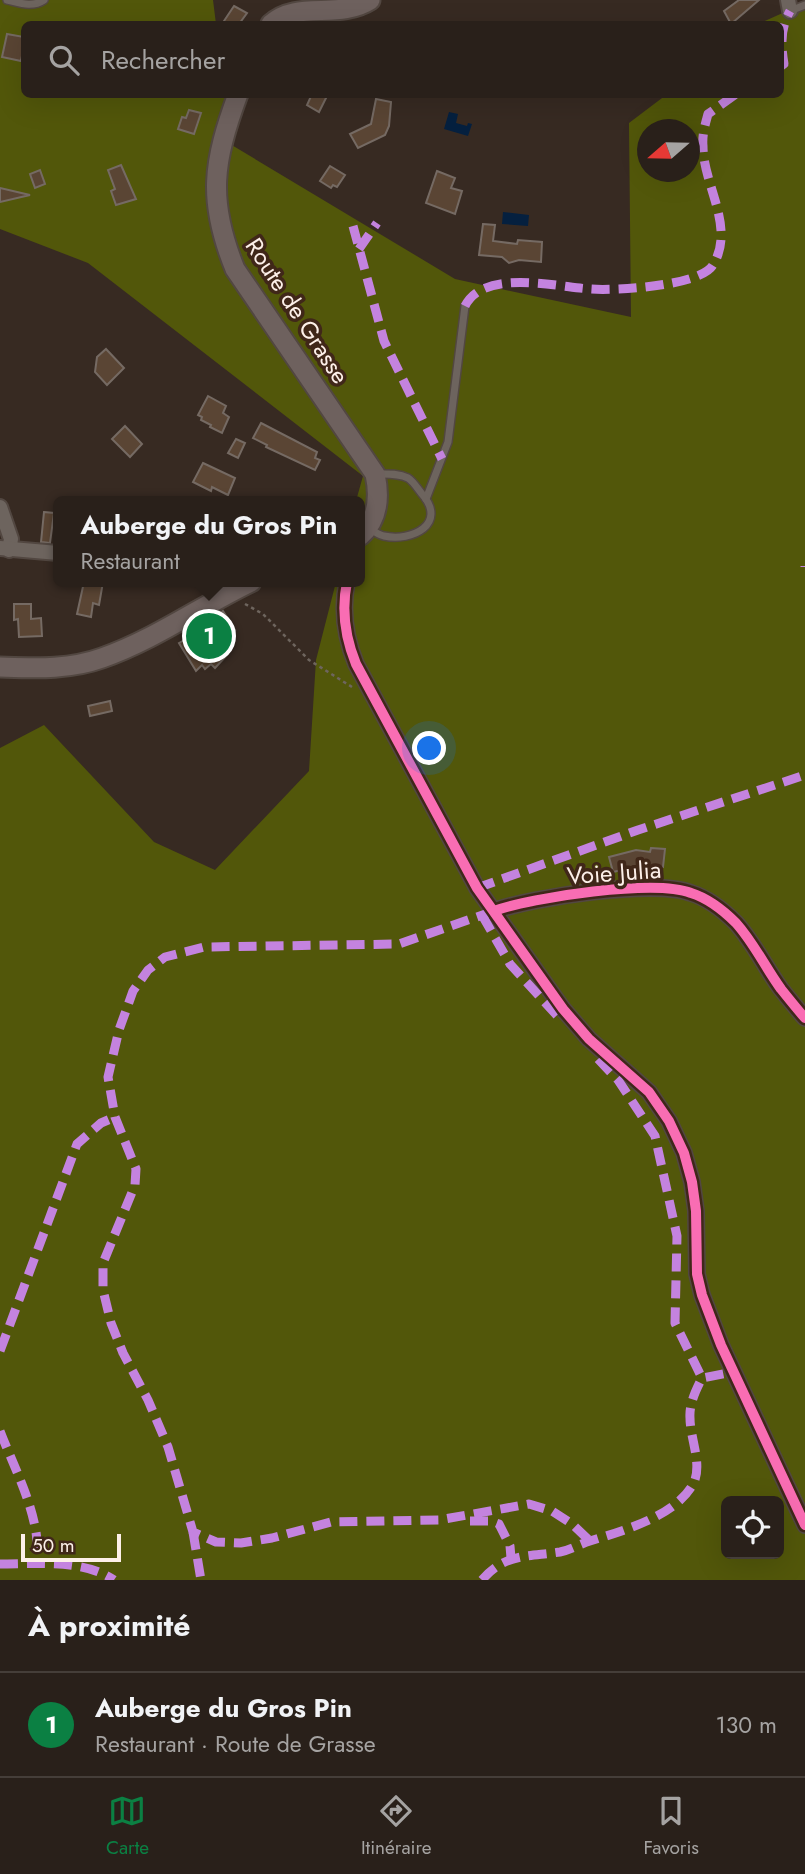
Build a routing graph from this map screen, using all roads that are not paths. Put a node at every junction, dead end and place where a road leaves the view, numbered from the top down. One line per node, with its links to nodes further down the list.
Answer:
1 (7, 0): 2 (lane)
2 (44, 0)
3 (370, 0): 6 (main road)
4 (805, 5): 5 (lane)
5 (789, 6)
6 (273, 21)
7 (236, 98): 9 (main road, Route de Grasse)
8 (465, 306): 10 (lane)
9 (375, 474): 10 (lane); 12 (main road)
10 (426, 499): 13 (lane)
11 (0, 507): 14 (street)
12 (365, 530)
13 (365, 532)
14 (4, 549): 15 (street)
15 (53, 553)
16 (224, 587): 18 (main road)
17 (346, 587): 19 (street)
18 (0, 667)
19 (495, 911): 20 (street, Voie Julia); 21 (street)
20 (805, 1018)
21 (805, 1525)

